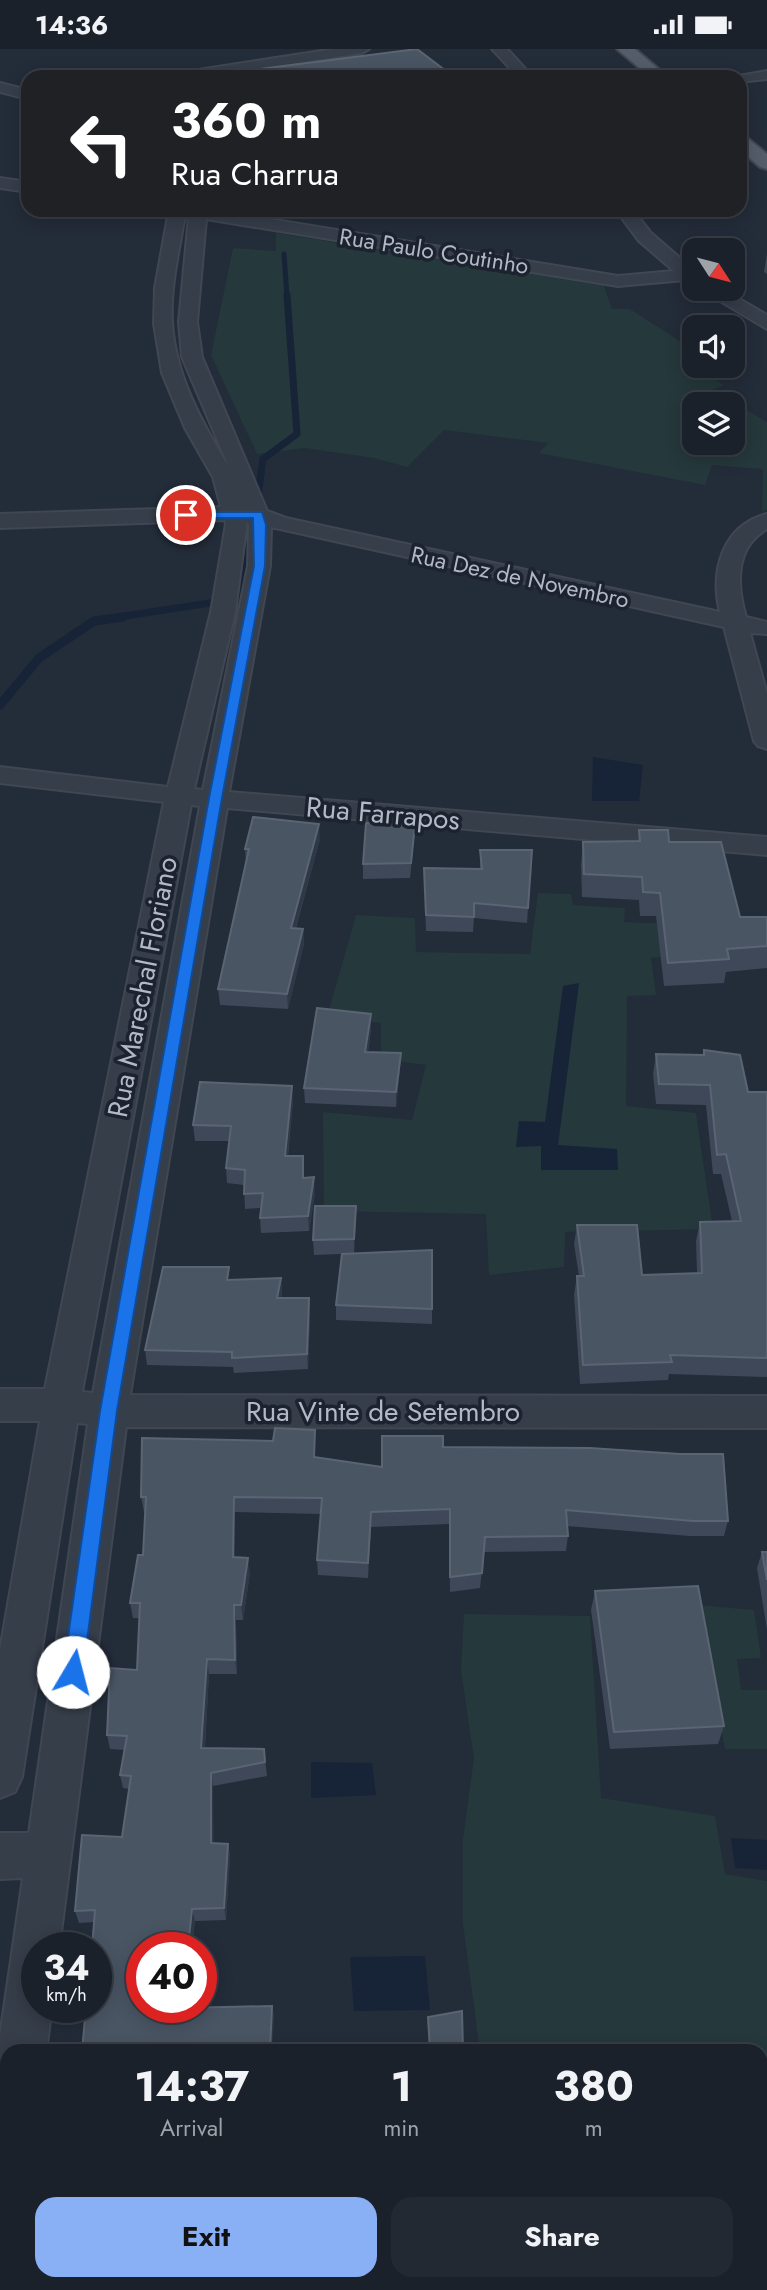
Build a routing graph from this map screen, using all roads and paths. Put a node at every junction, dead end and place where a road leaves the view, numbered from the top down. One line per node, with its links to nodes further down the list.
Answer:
1 (274, 49): 5 (street)
2 (362, 49): 5 (street)
3 (499, 49): 7 (street)
4 (617, 53): 8 (main road); 9 (main road)
5 (295, 59): 6 (street)
6 (233, 70)
7 (519, 70)
8 (630, 70)
9 (647, 70)
10 (767, 75): 11 (street)
11 (747, 77)
12 (0, 79): 13 (street)
13 (21, 85)
14 (0, 87): 15 (street)
15 (21, 93)
16 (747, 147): 17 (main road)
17 (767, 163)
18 (747, 168): 20 (main road)
19 (0, 183): 21 (street)
20 (767, 184)
21 (21, 186)
22 (186, 217): 29 (street, Rua Marechal Floriano)
23 (225, 217): 26 (street, Rua Paulo Coutinho)
24 (629, 217): 25 (street)
25 (682, 271)
26 (682, 278)
27 (729, 301): 28 (street)
28 (767, 323)
29 (254, 520): 32 (street, Rua Dez de Novembro); 35 (street, Rua Dez de Novembro); 39 (street, Rua Marechal Floriano); 40 (street, Rua Marechal Floriano)
30 (0, 521): 32 (street)
31 (767, 521): 34 (street)
32 (63, 525): 33 (street)
33 (0, 533)
34 (733, 554): 35 (street); 36 (street)
35 (735, 624): 36 (street, Rua Dez de Novembro); 37 (street)
36 (764, 639)
37 (766, 734)
38 (0, 775): 39 (street, Rua Farrapos)
39 (179, 796): 40 (street, Rua Farrapos); 42 (street, Rua Marechal Floriano)
40 (215, 798): 41 (street, Rua Farrapos); 43 (street, Rua Marechal Floriano)
41 (767, 846)
42 (154, 927): 43 (street); 44 (street, Rua Marechal Floriano)
43 (193, 928): 45 (street, Rua Marechal Floriano)
44 (129, 1058): 45 (street); 47 (street, Rua Marechal Floriano)
45 (170, 1058): 48 (street, Rua Marechal Floriano)
46 (0, 1405): 47 (street, Rua Vinte de Setembro)
47 (61, 1405): 48 (street, Rua Vinte de Setembro); 50 (street, Rua Marechal Floriano)
48 (108, 1411): 49 (street, Rua Vinte de Setembro); 51 (street, Rua Marechal Floriano)
49 (767, 1412)
50 (0, 1777)
51 (49, 1855): 52 (street); 53 (street, Rua Marechal Floriano)
52 (0, 1856)
53 (23, 2044)

